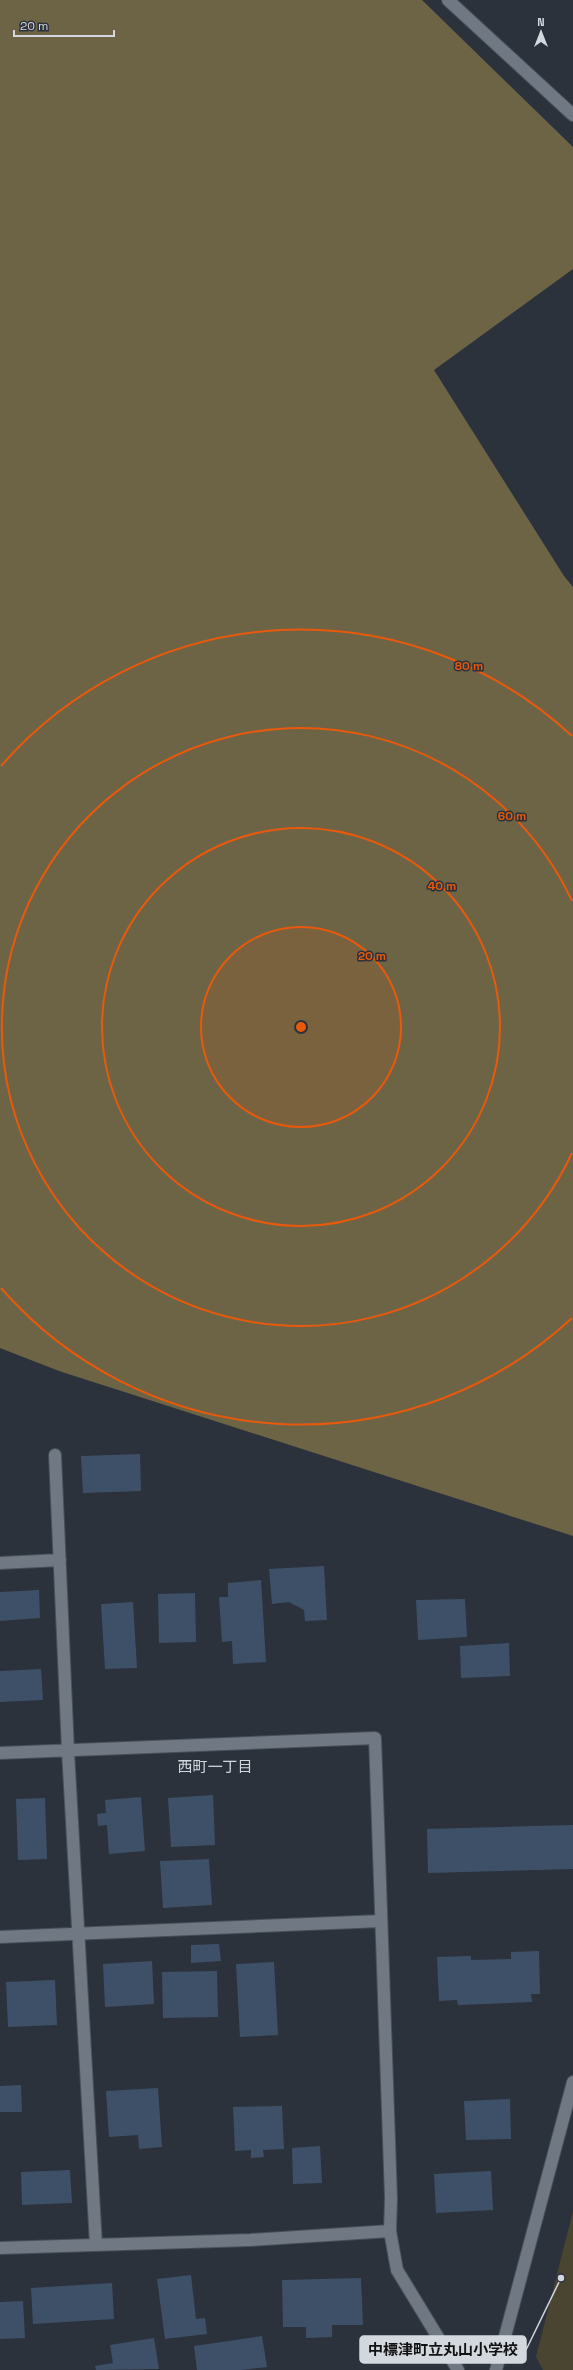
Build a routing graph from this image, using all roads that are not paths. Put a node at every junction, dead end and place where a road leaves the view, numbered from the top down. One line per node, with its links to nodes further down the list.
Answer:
1 (448, 0): 2 (street)
2 (573, 115)
3 (55, 1455): 4 (street)
4 (60, 1560): 5 (street); 6 (street)
5 (0, 1563)
6 (68, 1751): 7 (street); 8 (street); 9 (street)
7 (0, 1753)
8 (381, 1921): 9 (street); 12 (street)
9 (77, 1934): 10 (street); 13 (street)
10 (0, 1937)
11 (573, 2082): 16 (street)
12 (390, 2230): 13 (street); 15 (street)
13 (96, 2245): 14 (street)
14 (0, 2248)
15 (458, 2370)
16 (496, 2370)

